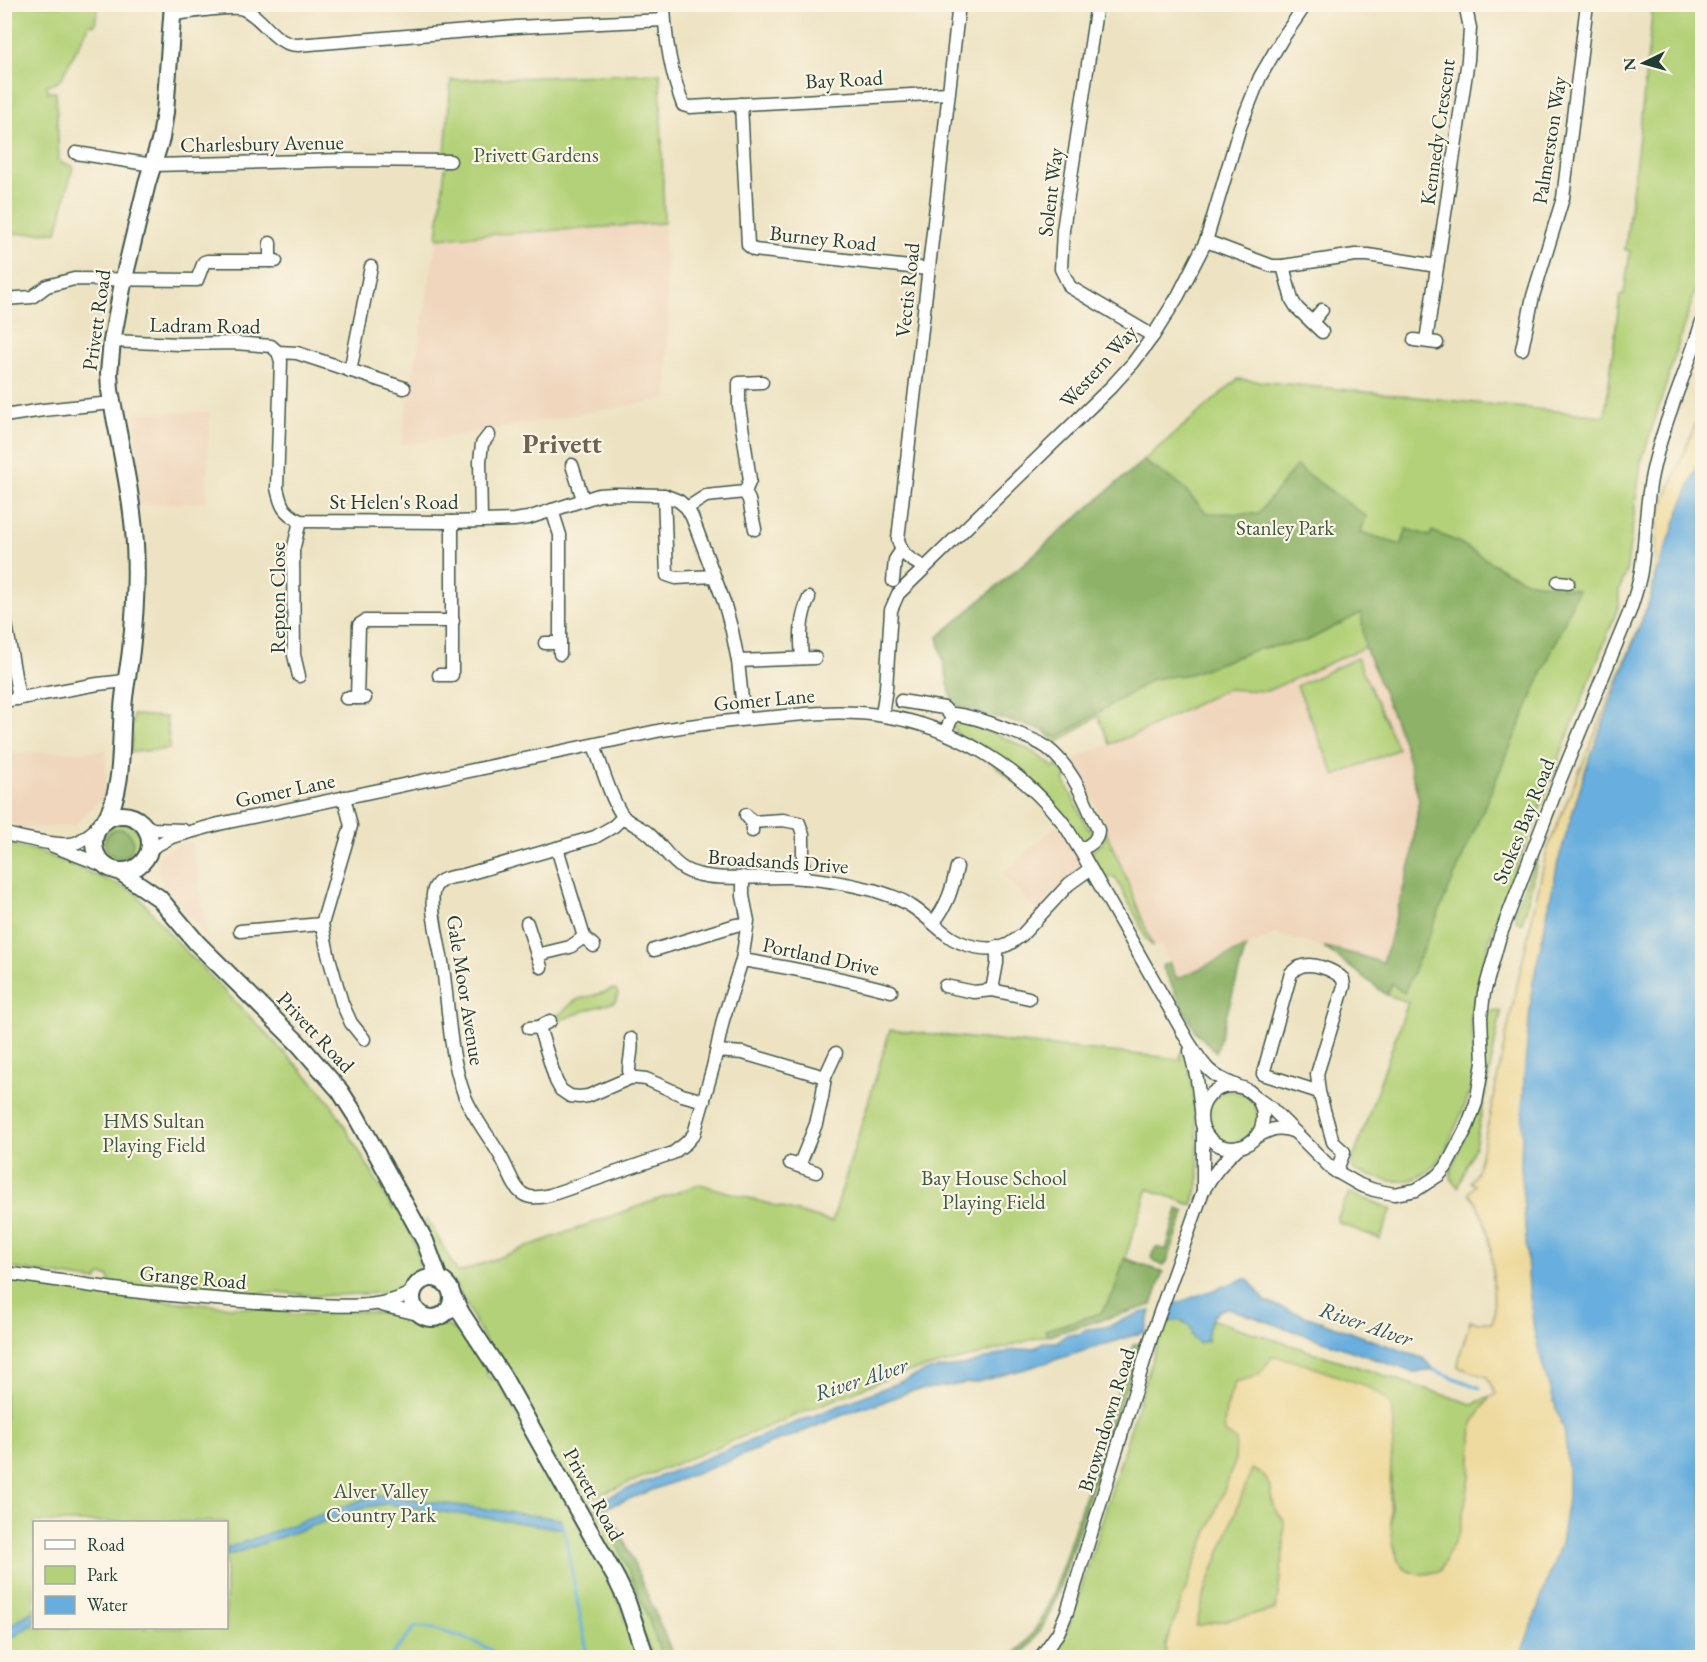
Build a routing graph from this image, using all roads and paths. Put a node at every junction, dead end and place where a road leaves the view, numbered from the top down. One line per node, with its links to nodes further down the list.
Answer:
1 (664, 4): 9 (street)
2 (959, 4): 10 (street, Vectis Road)
3 (1096, 4): 27 (street, Solent Way)
4 (1306, 4): 15 (street, Western Way)
5 (1465, 4): 18 (street, Kennedy Crescent)
6 (1587, 4): 30 (street, Palmerston Way)
7 (245, 7): 8 (street); 9 (street)
8 (172, 9): 14 (main road, Privett Road)
9 (664, 20): 11 (street, Bay Road)
10 (948, 93): 11 (street, Bay Road); 20 (street, Vectis Road)
11 (741, 104): 20 (street, Burney Road)
12 (76, 153): 14 (street, Charlesbury Avenue)
13 (450, 160): 14 (street, Charlesbury Avenue)
14 (153, 165): 21 (main road, Privett Road)
15 (1206, 241): 17 (street); 27 (street, Western Way)
16 (270, 243): 21 (street)
17 (1283, 266): 18 (street); 25 (street)
18 (1437, 266): 29 (street, Kennedy Crescent)
19 (370, 267): 32 (street)
20 (928, 269): 48 (street, Vectis Road)
21 (124, 278): 22 (street); 28 (main road, Privett Road)
22 (4, 298)
23 (1322, 310): 25 (street)
24 (1702, 321): 121 (street, Stokes Bay Road)
25 (1312, 322): 26 (street)
26 (1322, 332)
27 (1153, 336): 49 (street, Western Way)
28 (112, 341): 31 (street, Ladram Road); 35 (main road, Privett Road)
29 (1426, 341)
30 (1522, 349)
31 (278, 352): 32 (street, Ladram Road); 45 (street, St Helen's Road)
32 (350, 371): 34 (street, Ladram Road)
33 (762, 382): 39 (street)
34 (400, 384)
35 (112, 403): 36 (street); 61 (main road, Privett Road)
36 (4, 416)
37 (489, 435): 44 (street)
38 (572, 465): 41 (street)
39 (745, 492): 42 (street); 47 (street)
40 (664, 495): 41 (street, St Helen's Road); 42 (street, St Helen's Road); 50 (street)
41 (583, 499): 43 (street, St Helen's Road)
42 (687, 508): 50 (street)
43 (552, 510): 44 (street, St Helen's Road); 55 (street)
44 (481, 520): 46 (street, St Helen's Road)
45 (300, 521): 46 (street, St Helen's Road); 60 (street, Repton Close)
46 (452, 522): 54 (street)
47 (756, 529)
48 (901, 551): 49 (street); 51 (street, Vectis Road)
49 (924, 567): 66 (street, Western Way)
50 (714, 576): 58 (street)
51 (893, 580)
52 (809, 598): 56 (street)
53 (4, 612): 63 (street)
54 (453, 621): 59 (street); 62 (street)
55 (545, 643)
56 (801, 658): 57 (street); 58 (street)
57 (815, 658)
58 (738, 661): 68 (street)
59 (439, 675)
60 (299, 676)
61 (125, 681): 63 (street); 71 (main road, Privett Road)
62 (356, 698)
63 (19, 699): 64 (street)
64 (4, 701)
65 (901, 701): 67 (street)
66 (882, 715): 68 (street, Gomer Lane); 69 (street, Gomer Lane)
67 (952, 717): 69 (street); 81 (street)
68 (744, 719): 70 (street, Gomer Lane)
69 (945, 732): 81 (street, Gomer Lane)
70 (594, 744): 72 (street, Gomer Lane); 73 (street)
71 (121, 752): 74 (main road, Privett Road); 76 (main road, Privett Road)
72 (344, 797): 77 (street, Gomer Lane); 91 (street)
73 (623, 817): 80 (street, Gale Moor Avenue); 86 (street, Broadsands Drive)
74 (138, 821): 76 (main road); 77 (street, Gomer Lane); 82 (main road)
75 (750, 822): 87 (street)
76 (102, 824): 79 (street); 84 (main road)
77 (194, 830): 82 (street, Gomer Lane)
78 (4, 834): 79 (street)
79 (41, 842): 84 (street)
80 (557, 848): 94 (street); 114 (street, Gale Moor Avenue)
81 (1080, 850): 85 (street, Gomer Lane)
82 (147, 854): 84 (main road); 88 (main road, Privett Road)
83 (958, 866): 89 (street)
84 (114, 869): 88 (main road, Privett Road)
85 (1090, 869): 96 (street); 106 (street, Gomer Lane)
86 (743, 877): 87 (street, Broadsands Drive); 92 (street, Gale Moor Avenue)
87 (803, 878): 89 (street, Broadsands Drive)
88 (159, 898): 123 (main road, Privett Road)
89 (933, 922): 96 (street, Broadsands Drive)
90 (527, 923): 94 (street)
91 (322, 924): 93 (street); 104 (street)
92 (747, 924): 97 (street); 98 (street, Gale Moor Avenue)
93 (239, 931)
94 (584, 937): 95 (street)
95 (594, 946)
96 (997, 947): 100 (street)
97 (655, 950)
98 (742, 960): 101 (street, Portland Drive); 107 (street, Gale Moor Avenue)
99 (945, 986): 100 (street)
100 (992, 990): 102 (street)
101 (891, 992)
102 (1029, 998)
103 (539, 1025): 110 (street)
104 (364, 1039)
105 (630, 1039): 110 (street)
106 (1188, 1041): 111 (street, Stokes Bay Road); 115 (street)
107 (717, 1051): 109 (street); 114 (street, Gale Moor Avenue)
108 (836, 1053): 109 (street)
109 (825, 1077): 120 (street)
110 (630, 1078): 114 (street)
111 (1235, 1085): 113 (street, Stokes Bay Road); 115 (street)
112 (1319, 1092): 112 (street); 121 (street)
113 (1258, 1099): 117 (street, Stokes Bay Road); 118 (street)
114 (704, 1101)
115 (1201, 1111): 116 (street)
116 (1203, 1129): 119 (street); 122 (street, Browndown Road)
117 (1296, 1133): 118 (street); 121 (street, Stokes Bay Road)
118 (1256, 1137): 119 (street)
119 (1239, 1148): 122 (street, Browndown Road)
120 (816, 1172)
121 (1336, 1172)
122 (1203, 1191): 132 (street, Browndown Road)
123 (412, 1217): 125 (main road, Privett Road); 126 (main road, Privett Road)
124 (4, 1273): 128 (street, Grange Road)
125 (439, 1279): 126 (main road); 127 (main road)
126 (416, 1287): 128 (street, Grange Road); 129 (main road)
127 (453, 1297): 129 (main road); 130 (main road, Privett Road)
128 (380, 1305): 129 (street, Grange Road)
129 (429, 1316): 130 (main road, Privett Road)
130 (490, 1358): 131 (main road, Privett Road)
131 (646, 1658)
132 (1040, 1658)

